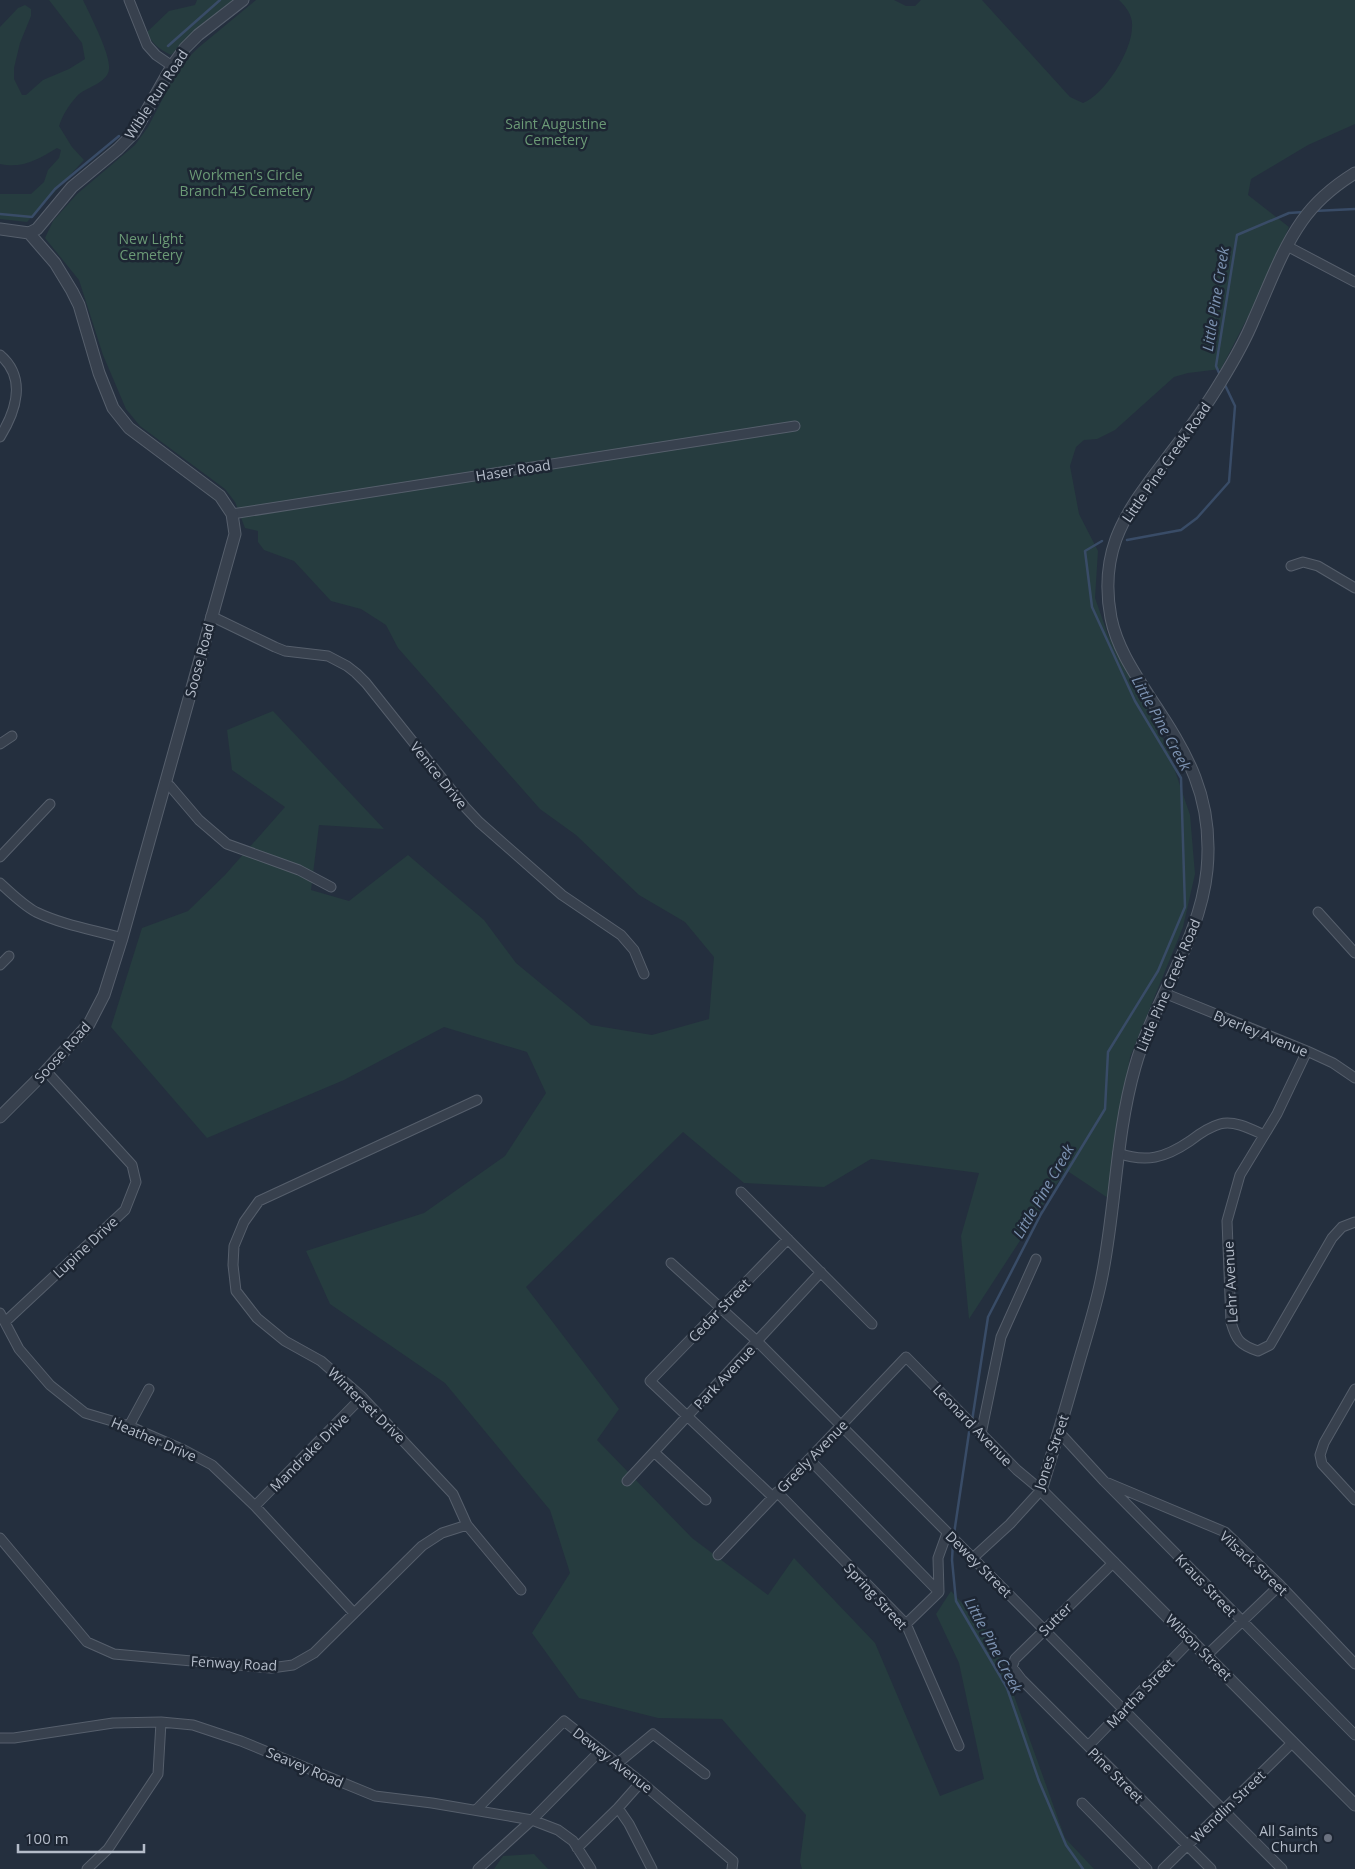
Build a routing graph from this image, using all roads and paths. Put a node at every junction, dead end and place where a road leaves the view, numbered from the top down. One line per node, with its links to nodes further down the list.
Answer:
1 (129, 0): 3 (street)
2 (243, 0): 3 (street, Wible Run Road)
3 (172, 66): 6 (street, Wible Run Road)
4 (1355, 173): 7 (street, Little Pine Creek Road)
5 (0, 229): 6 (street)
6 (29, 233): 12 (street)
7 (1287, 246): 8 (street); 29 (street, Little Pine Creek Road)
8 (1355, 282)
9 (0, 354): 11 (street)
10 (795, 426): 12 (street, Haser Road)
11 (0, 437)
12 (232, 514): 15 (street, Soose Road)
13 (1291, 566): 14 (street)
14 (1355, 588)
15 (211, 616): 18 (street, Soose Road); 28 (street, Venice Drive)
16 (12, 736): 17 (street)
17 (0, 744)
18 (165, 783): 22 (street); 24 (street, Soose Road)
19 (50, 804): 20 (street)
20 (0, 857)
21 (0, 883): 24 (street)
22 (331, 886)
23 (1318, 912): 25 (street)
24 (122, 938): 31 (street, Soose Road)
25 (1355, 953)
26 (9, 956): 27 (street)
27 (0, 965)
28 (644, 974)
29 (1164, 994): 30 (street, Byerley Avenue); 36 (street, Little Pine Creek Road)
30 (1307, 1051): 32 (street, Byerley Avenue); 35 (street, Lehr Avenue)
31 (46, 1071): 34 (street, Soose Road); 45 (street, Lupine Drive)
32 (1355, 1078)
33 (477, 1100): 53 (street, Winterset Drive)
34 (0, 1117)
35 (1264, 1135): 36 (street); 38 (street, Lehr Avenue)
36 (1118, 1153): 47 (street, Little Pine Creek Road)
37 (741, 1192): 39 (street)
38 (1355, 1222)
39 (788, 1239): 42 (street); 43 (street, Cedar Street)
40 (1036, 1259): 57 (street)
41 (671, 1263): 43 (street, Dewey Street)
42 (821, 1272): 46 (street); 48 (street, Park Avenue)
43 (720, 1309): 48 (street, Dewey Street); 50 (street, Cedar Street)
44 (0, 1313): 45 (street, Heather Drive)
45 (5, 1322): 55 (street, Heather Drive)
46 (872, 1324)
47 (1090, 1325): 58 (street, Jones Street)
48 (757, 1341): 54 (street, Park Avenue); 56 (street, Dewey Street)
49 (906, 1357): 56 (street, Greely Avenue); 57 (street, Leonard Avenue)
50 (650, 1381): 54 (street, Spring Street)
51 (149, 1389): 55 (street)
52 (1355, 1389): 66 (street)
53 (362, 1397): 67 (street, Mandrake Drive); 68 (street, Winterset Drive)
54 (688, 1416): 59 (street, Park Avenue); 64 (street, Spring Street)
55 (129, 1426): 67 (street, Heather Drive)
56 (841, 1426): 60 (street, Greely Avenue); 69 (street, Dewey Street)
57 (978, 1430): 63 (street, Leonard Avenue)
58 (1059, 1432): 62 (street, Kraus Street); 63 (street, Jones Street)
59 (654, 1452): 61 (street, Park Avenue); 65 (street)
60 (808, 1460): 64 (street, Greely Avenue); 76 (street)
61 (628, 1481)
62 (1104, 1481): 74 (street, Vilsack Street); 78 (street, Kraus Street)
63 (1041, 1490): 72 (street, Jones Street); 73 (street, Wilson Street)
64 (775, 1495): 71 (street, Greely Avenue); 79 (street, Spring Street)
65 (706, 1500)
66 (1355, 1500)
67 (255, 1506): 77 (street, Heather Drive)
68 (467, 1525): 75 (street, Winterset Drive); 77 (street, Fenway Road)
69 (947, 1533): 72 (street, Dewey Street); 76 (street)
70 (0, 1538): 77 (street, Fenway Road)
71 (718, 1554)
72 (974, 1558): 80 (street, Dewey Street)
73 (1114, 1562): 80 (street, Sutter); 81 (street, Wilson Street)
74 (1280, 1585): 78 (street); 83 (street, Vilsack Street)
75 (521, 1590)
76 (939, 1592): 79 (street)
77 (353, 1612)
78 (1241, 1621): 82 (street); 87 (street, Kraus Street)
79 (906, 1624): 90 (street, Spring Street)
80 (1044, 1630): 84 (street, Sutter); 85 (street, Dewey Street)
81 (1192, 1639): 82 (street, Wilson Street); 85 (street, Martha Street)
82 (1207, 1655): 89 (street, Wilson Street)
83 (1355, 1664)
84 (1022, 1680): 91 (street, Pine Street)
85 (1124, 1709): 91 (street, Martha Street); 100 (street, Dewey Street)
86 (161, 1722): 88 (street, Seavey Road); 99 (street, Seavey Road); 105 (street)
87 (1355, 1736)
88 (0, 1738)
89 (1293, 1742): 97 (street, Wilson Street); 100 (street, Wendlin Street)
90 (959, 1746)
91 (1088, 1746): 102 (street, Pine Street)
92 (601, 1750): 93 (street, Dewey Avenue); 99 (street, Dewey Avenue); 101 (street)
93 (618, 1763): 94 (street); 95 (street, Dewey Avenue)
94 (705, 1774)
95 (641, 1782): 98 (street); 104 (street, Dewey Avenue)
96 (1082, 1803): 109 (street)
97 (1355, 1805)
98 (618, 1808): 103 (street); 108 (street)
99 (476, 1810): 101 (street, Seavey Road)
100 (1224, 1810): 102 (street, Wendlin Street); 112 (street, Dewey Street)
101 (532, 1820): 103 (street, Seavey Road); 106 (street)
102 (1188, 1846): 110 (street, Wendlin Street); 111 (street, Pine Street)
103 (577, 1848): 107 (street, Seavey Road)
104 (733, 1865)
105 (87, 1869)
106 (478, 1869)
107 (591, 1869)
108 (652, 1869)
109 (1147, 1869)
110 (1163, 1869)
111 (1211, 1869)
112 (1282, 1869)

